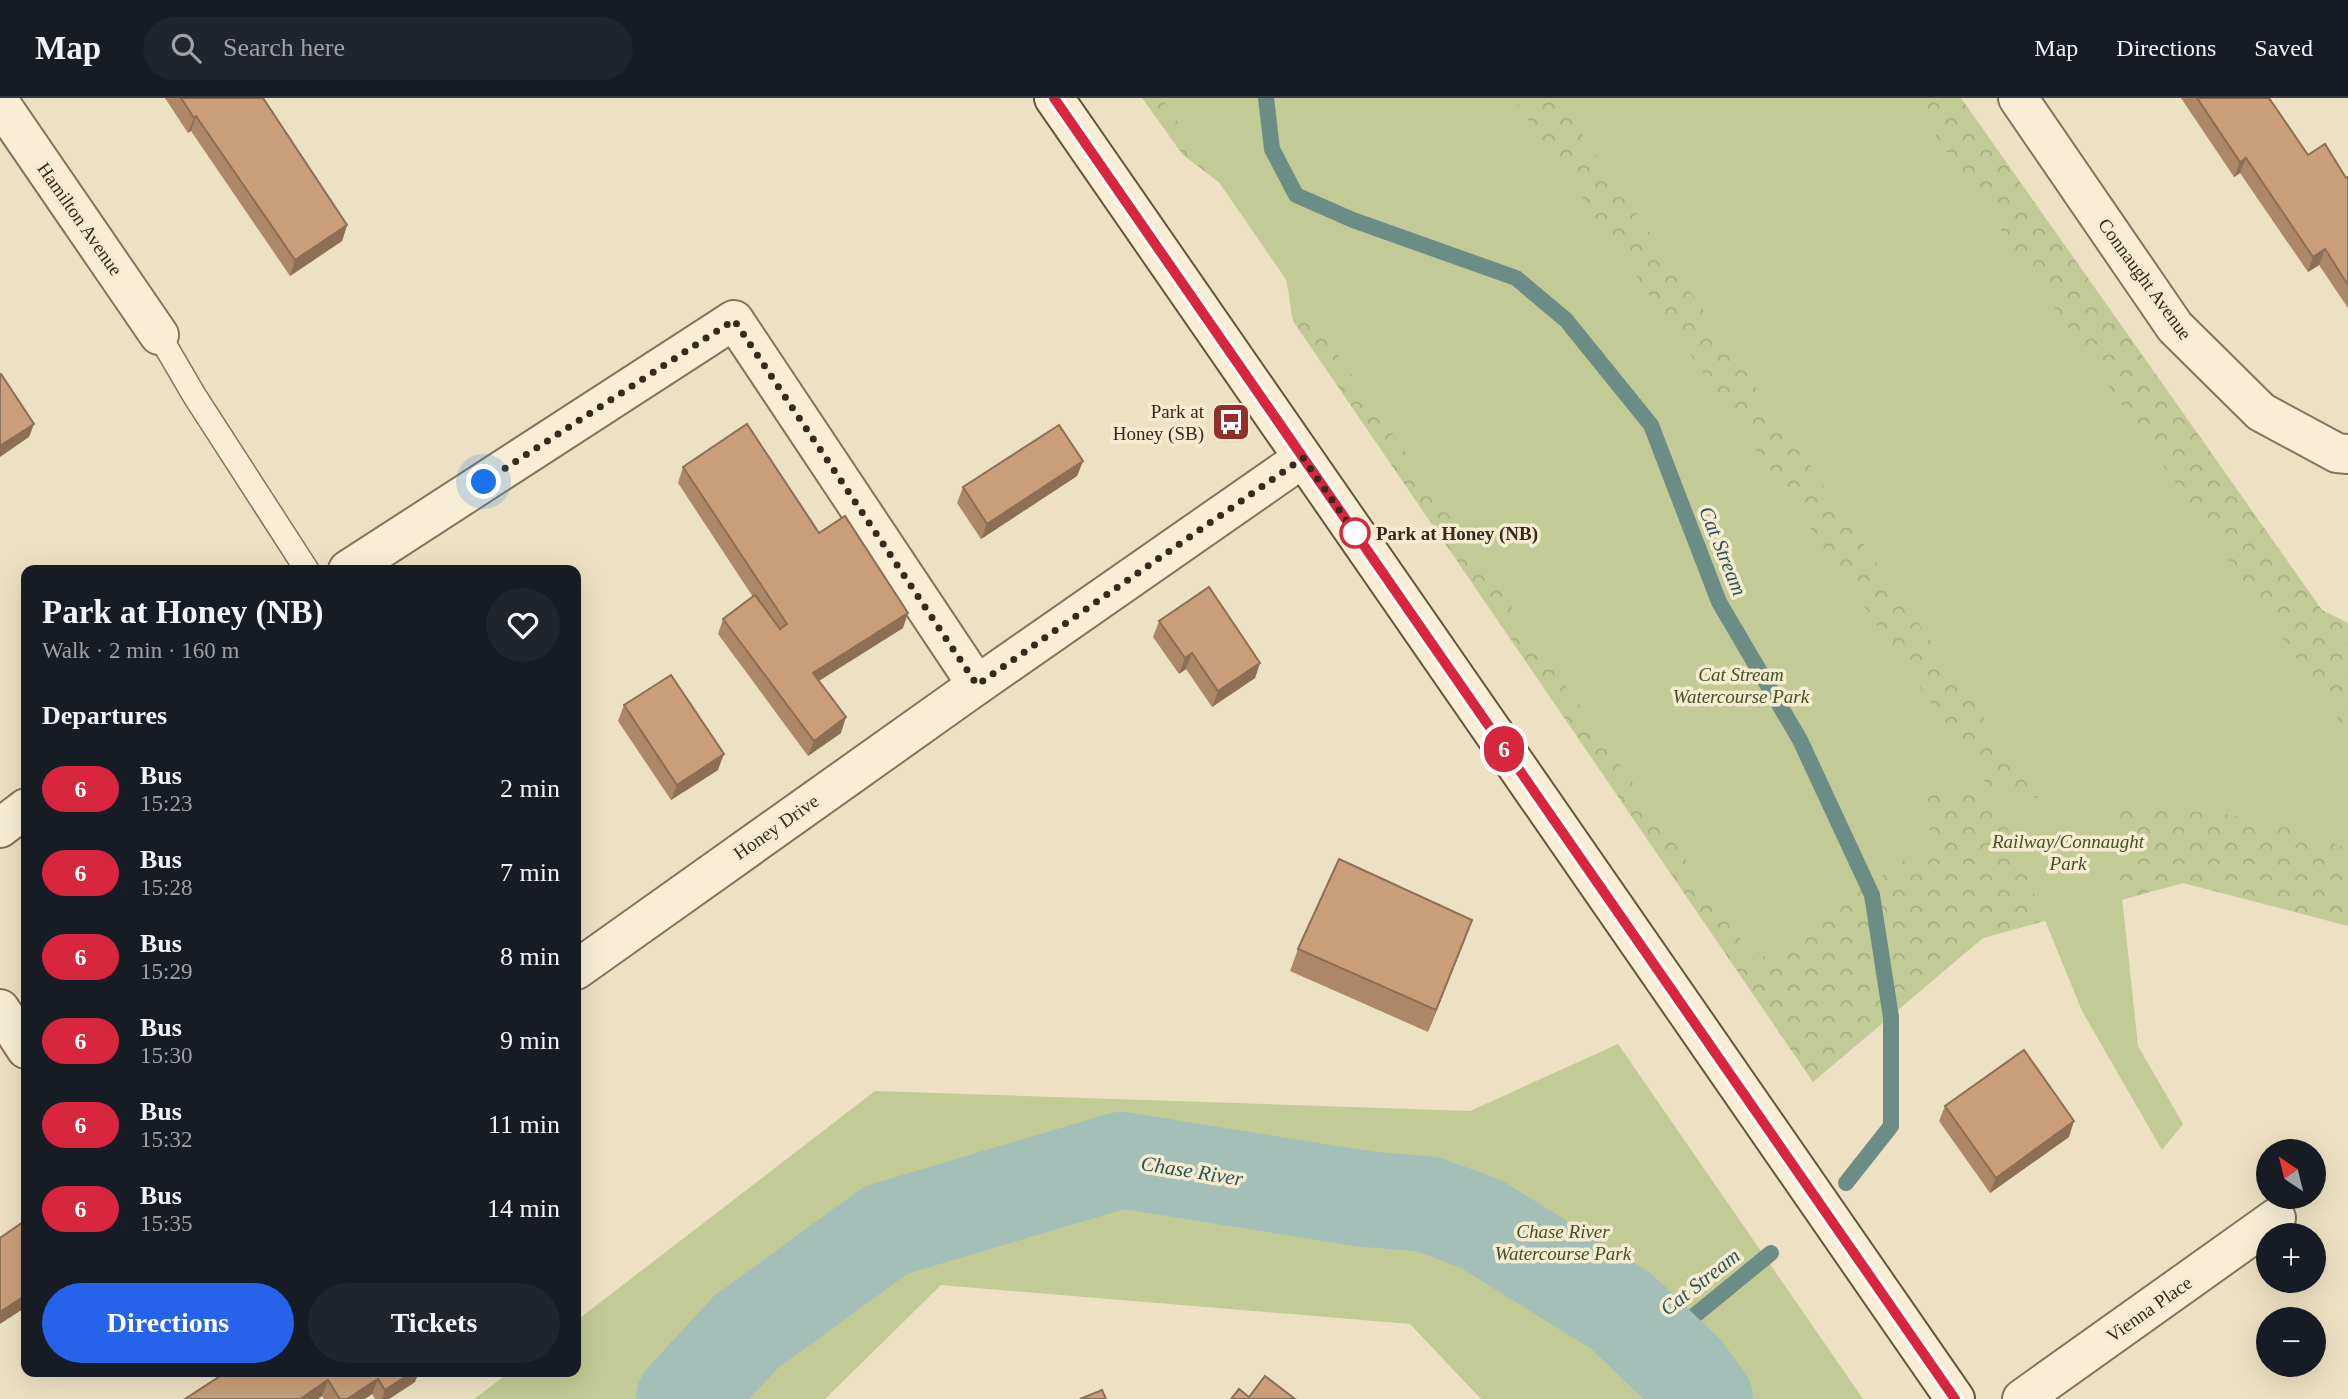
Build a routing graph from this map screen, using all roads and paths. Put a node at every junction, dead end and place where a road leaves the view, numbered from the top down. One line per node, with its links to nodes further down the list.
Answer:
1 (1054, 98): 6 (street)
2 (2018, 98): 5 (street, Connaught Avenue)
3 (0, 103): 4 (street, Hamilton Avenue)
4 (159, 335): 7 (lane)
5 (2343, 453)
6 (1303, 458): 9 (street, Honey Drive); 16 (street)
7 (304, 565)
8 (356, 565): 9 (street)
9 (977, 685): 12 (street, Honey Drive)
10 (21, 812): 11 (street)
11 (0, 828)
12 (581, 966)
13 (0, 1009): 14 (street)
14 (21, 1041)
15 (2276, 1218): 17 (street, Vienna Place)
16 (1955, 1399)
17 (2022, 1399)

